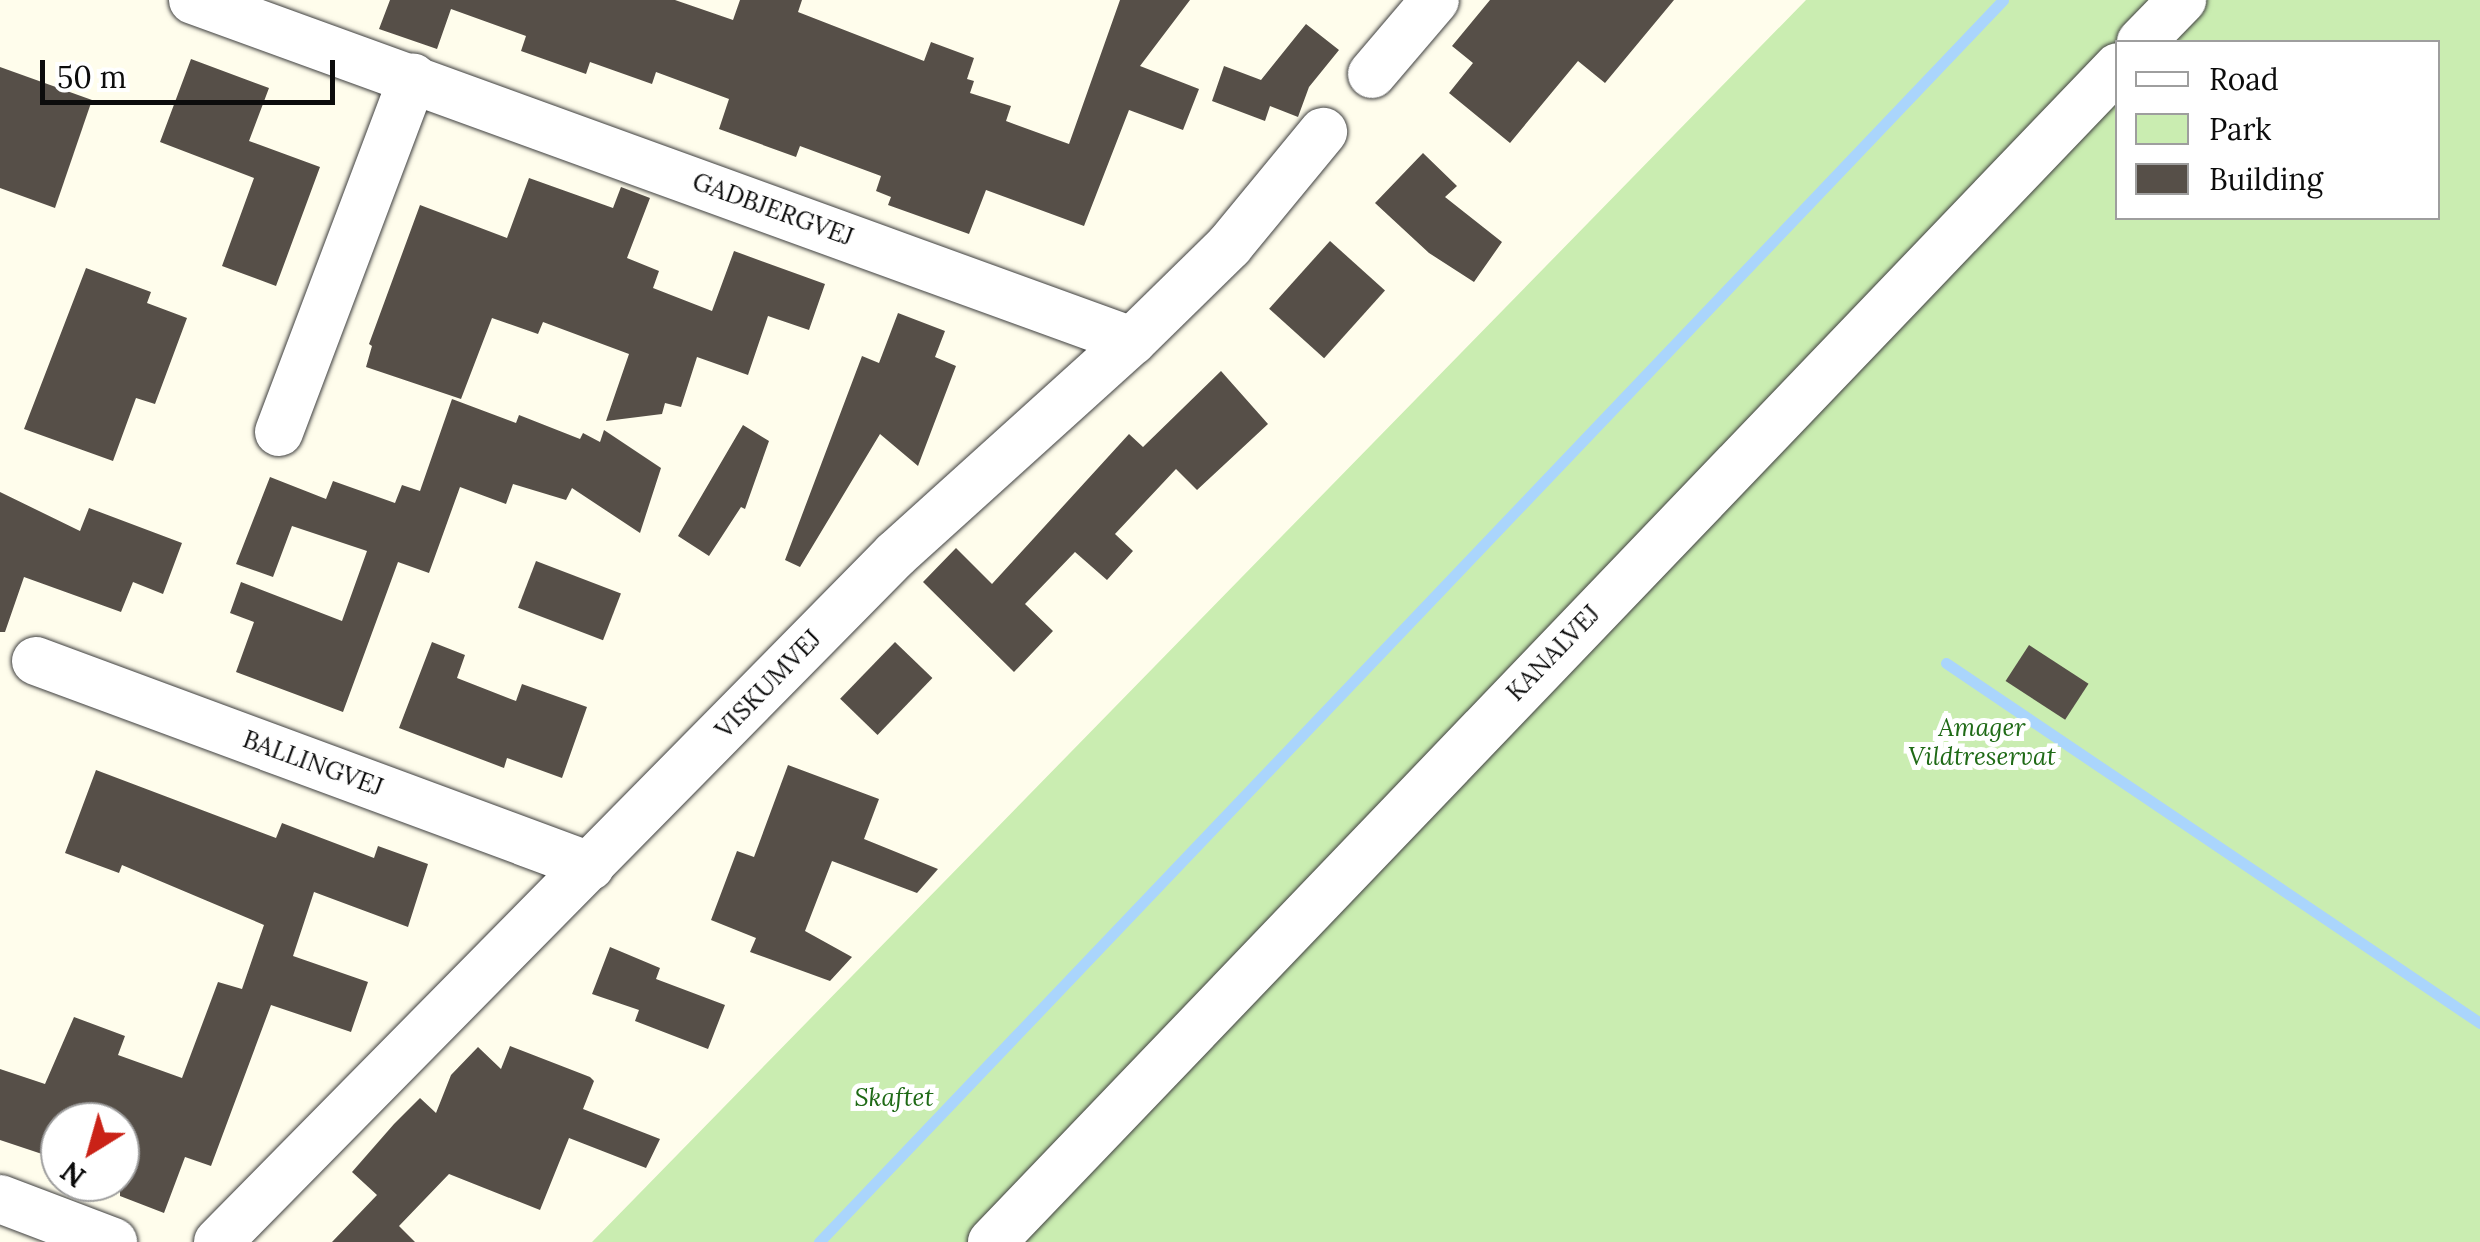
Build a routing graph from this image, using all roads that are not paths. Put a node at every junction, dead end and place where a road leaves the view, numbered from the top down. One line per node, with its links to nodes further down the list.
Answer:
1 (194, 0): 7 (street, GADBJERGVEJ)
2 (1436, 0): 6 (street)
3 (2182, 0): 4 (street)
4 (2143, 40)
5 (2115, 69): 16 (street, KANALVEJ)
6 (1372, 74)
7 (414, 76): 9 (street, GADBJERGVEJ); 10 (street)
8 (1323, 132): 9 (street, VISKUMVEJ)
9 (1132, 342): 12 (street, VISKUMVEJ)
10 (279, 432)
11 (36, 662): 12 (street, BALLINGVEJ)
12 (590, 866): 15 (street, VISKUMVEJ)
13 (0, 1200): 14 (street)
14 (114, 1242)
15 (218, 1242)
16 (992, 1242)

